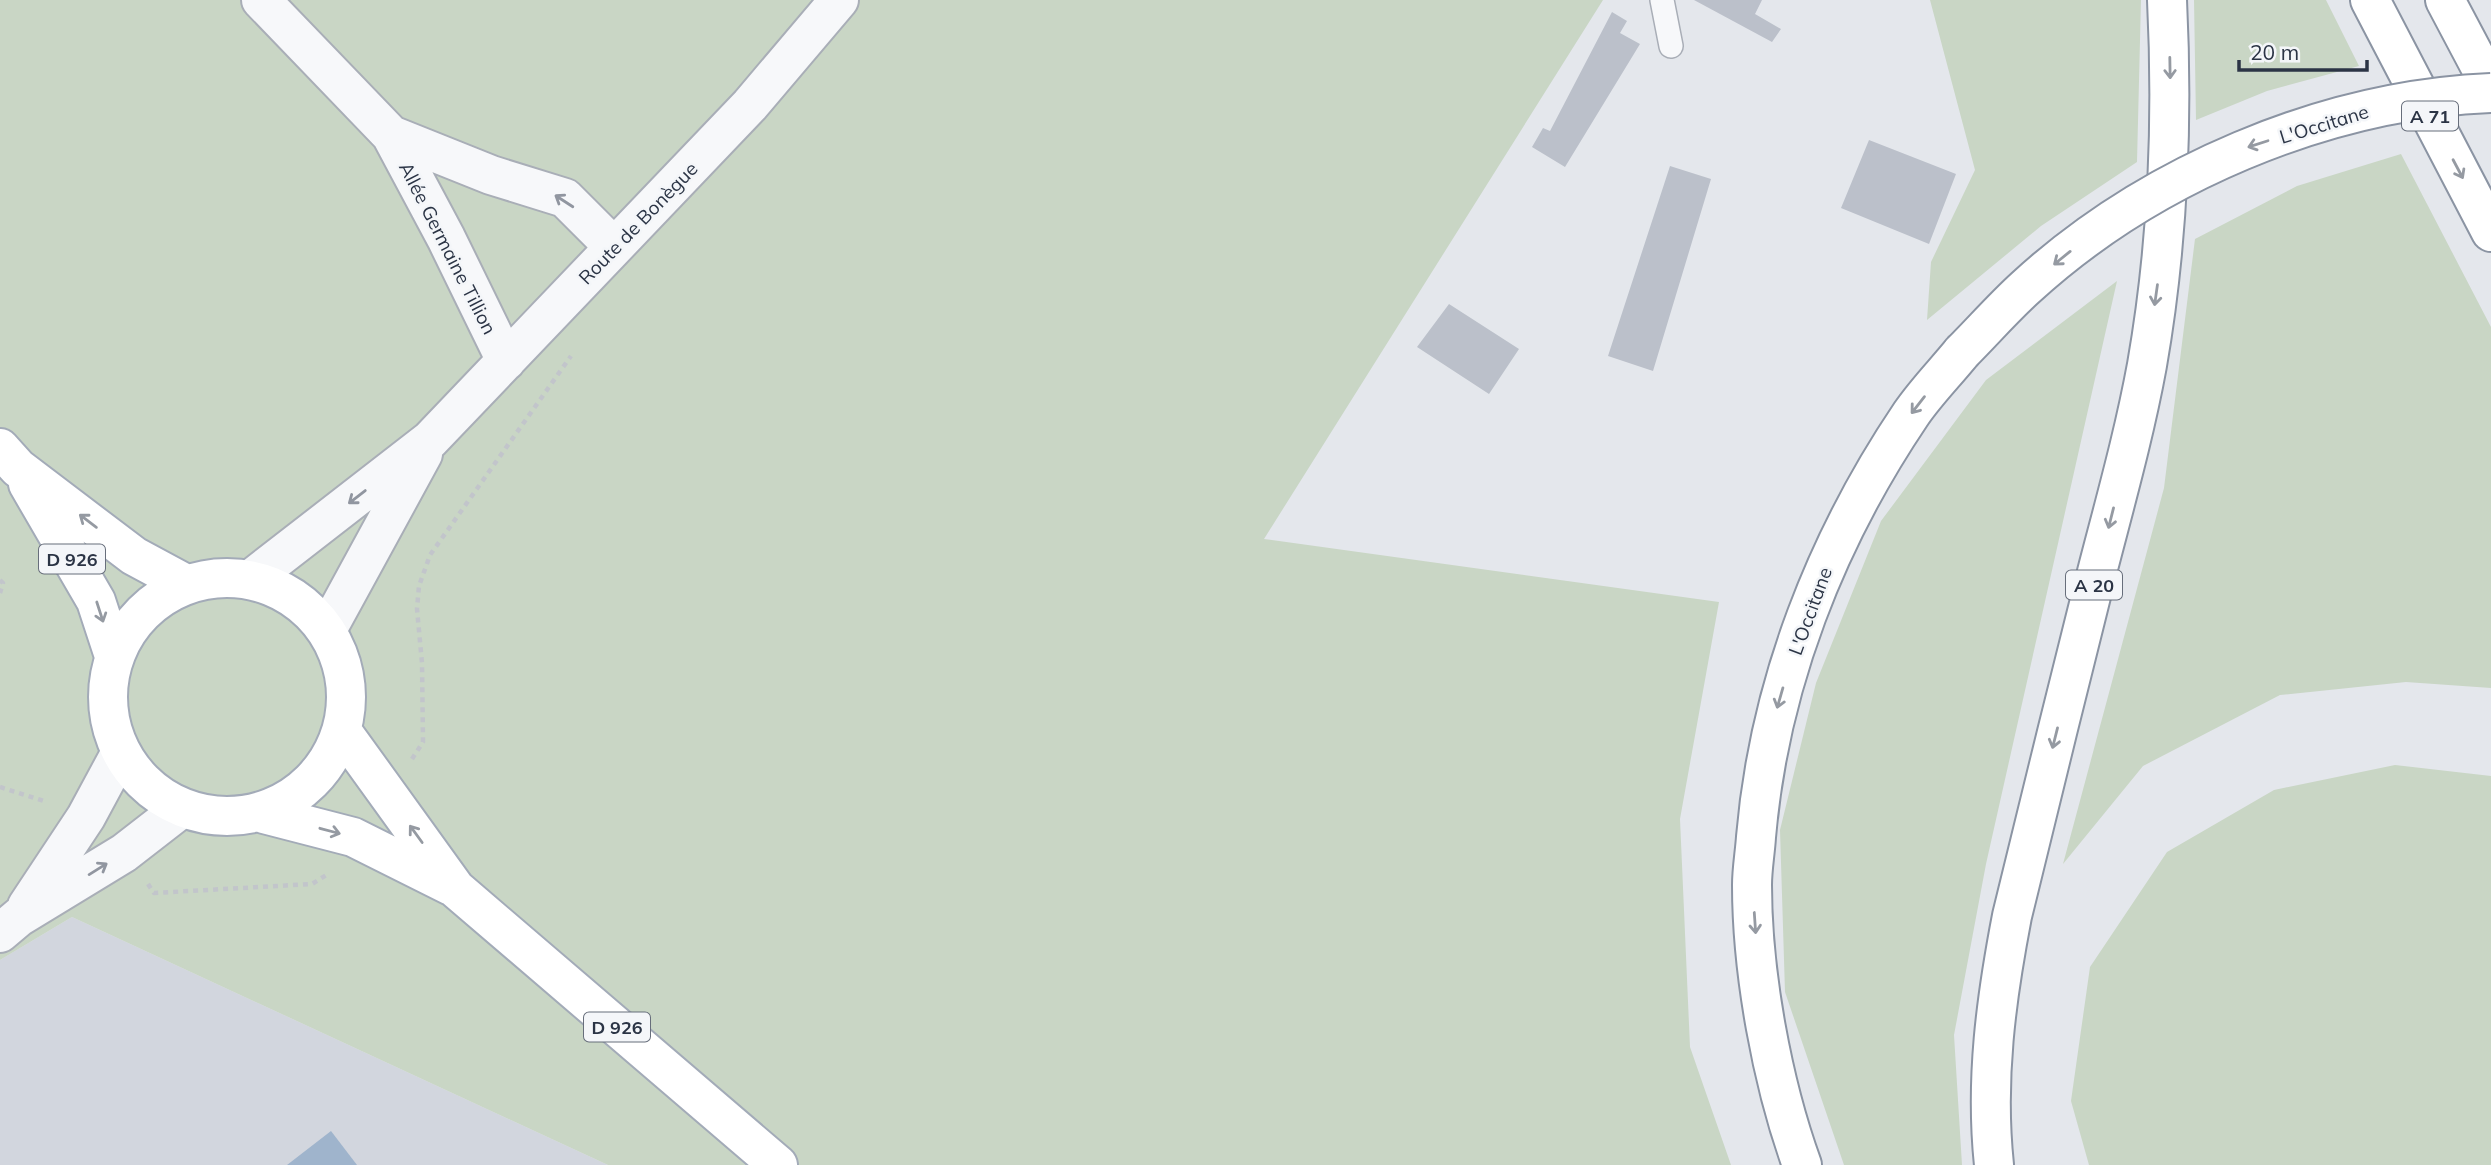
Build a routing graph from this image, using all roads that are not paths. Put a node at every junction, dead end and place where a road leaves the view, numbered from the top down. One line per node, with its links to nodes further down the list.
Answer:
1 (261, 0): 9 (street, Allée Germaine Tillion)
2 (839, 0): 11 (street, Route de Bonègue)
3 (1662, 0): 7 (lane)
4 (2167, 0): 27 (main road, A 20, one-way to 27)
5 (2370, 0): 10 (main road, A 71, one-way to 10)
6 (2445, 0): 8 (main road)
7 (1671, 46)
8 (2491, 90): 26 (main road, L'Occitane, one-way to 26, bridge)
9 (391, 135): 11 (street, Allée Germaine Tillion, one-way to 9); 12 (street, Allée Germaine Tillion)
10 (2491, 232)
11 (614, 247): 12 (street, Route de Bonègue)
12 (506, 361): 13 (street, Route de Bonègue)
13 (430, 440): 15 (street, one-way to 15); 17 (street)
14 (9, 458): 16 (main road, D 926, one-way to 14); 18 (main road, D 926, one-way to 18)
15 (251, 579): 16 (main road); 17 (main road)
16 (186, 583): 18 (main road)
17 (327, 629): 19 (main road)
18 (114, 656): 20 (main road)
19 (342, 731): 22 (main road); 23 (main road, D 926, one-way to 19)
20 (121, 752): 21 (main road); 24 (street)
21 (182, 808): 22 (main road); 24 (street, one-way to 21)
22 (264, 814): 23 (main road, D 926, one-way to 23)
23 (456, 889): 25 (main road, D 926)
24 (10, 925)
25 (778, 1165)
26 (1802, 1165)
27 (1994, 1165)

